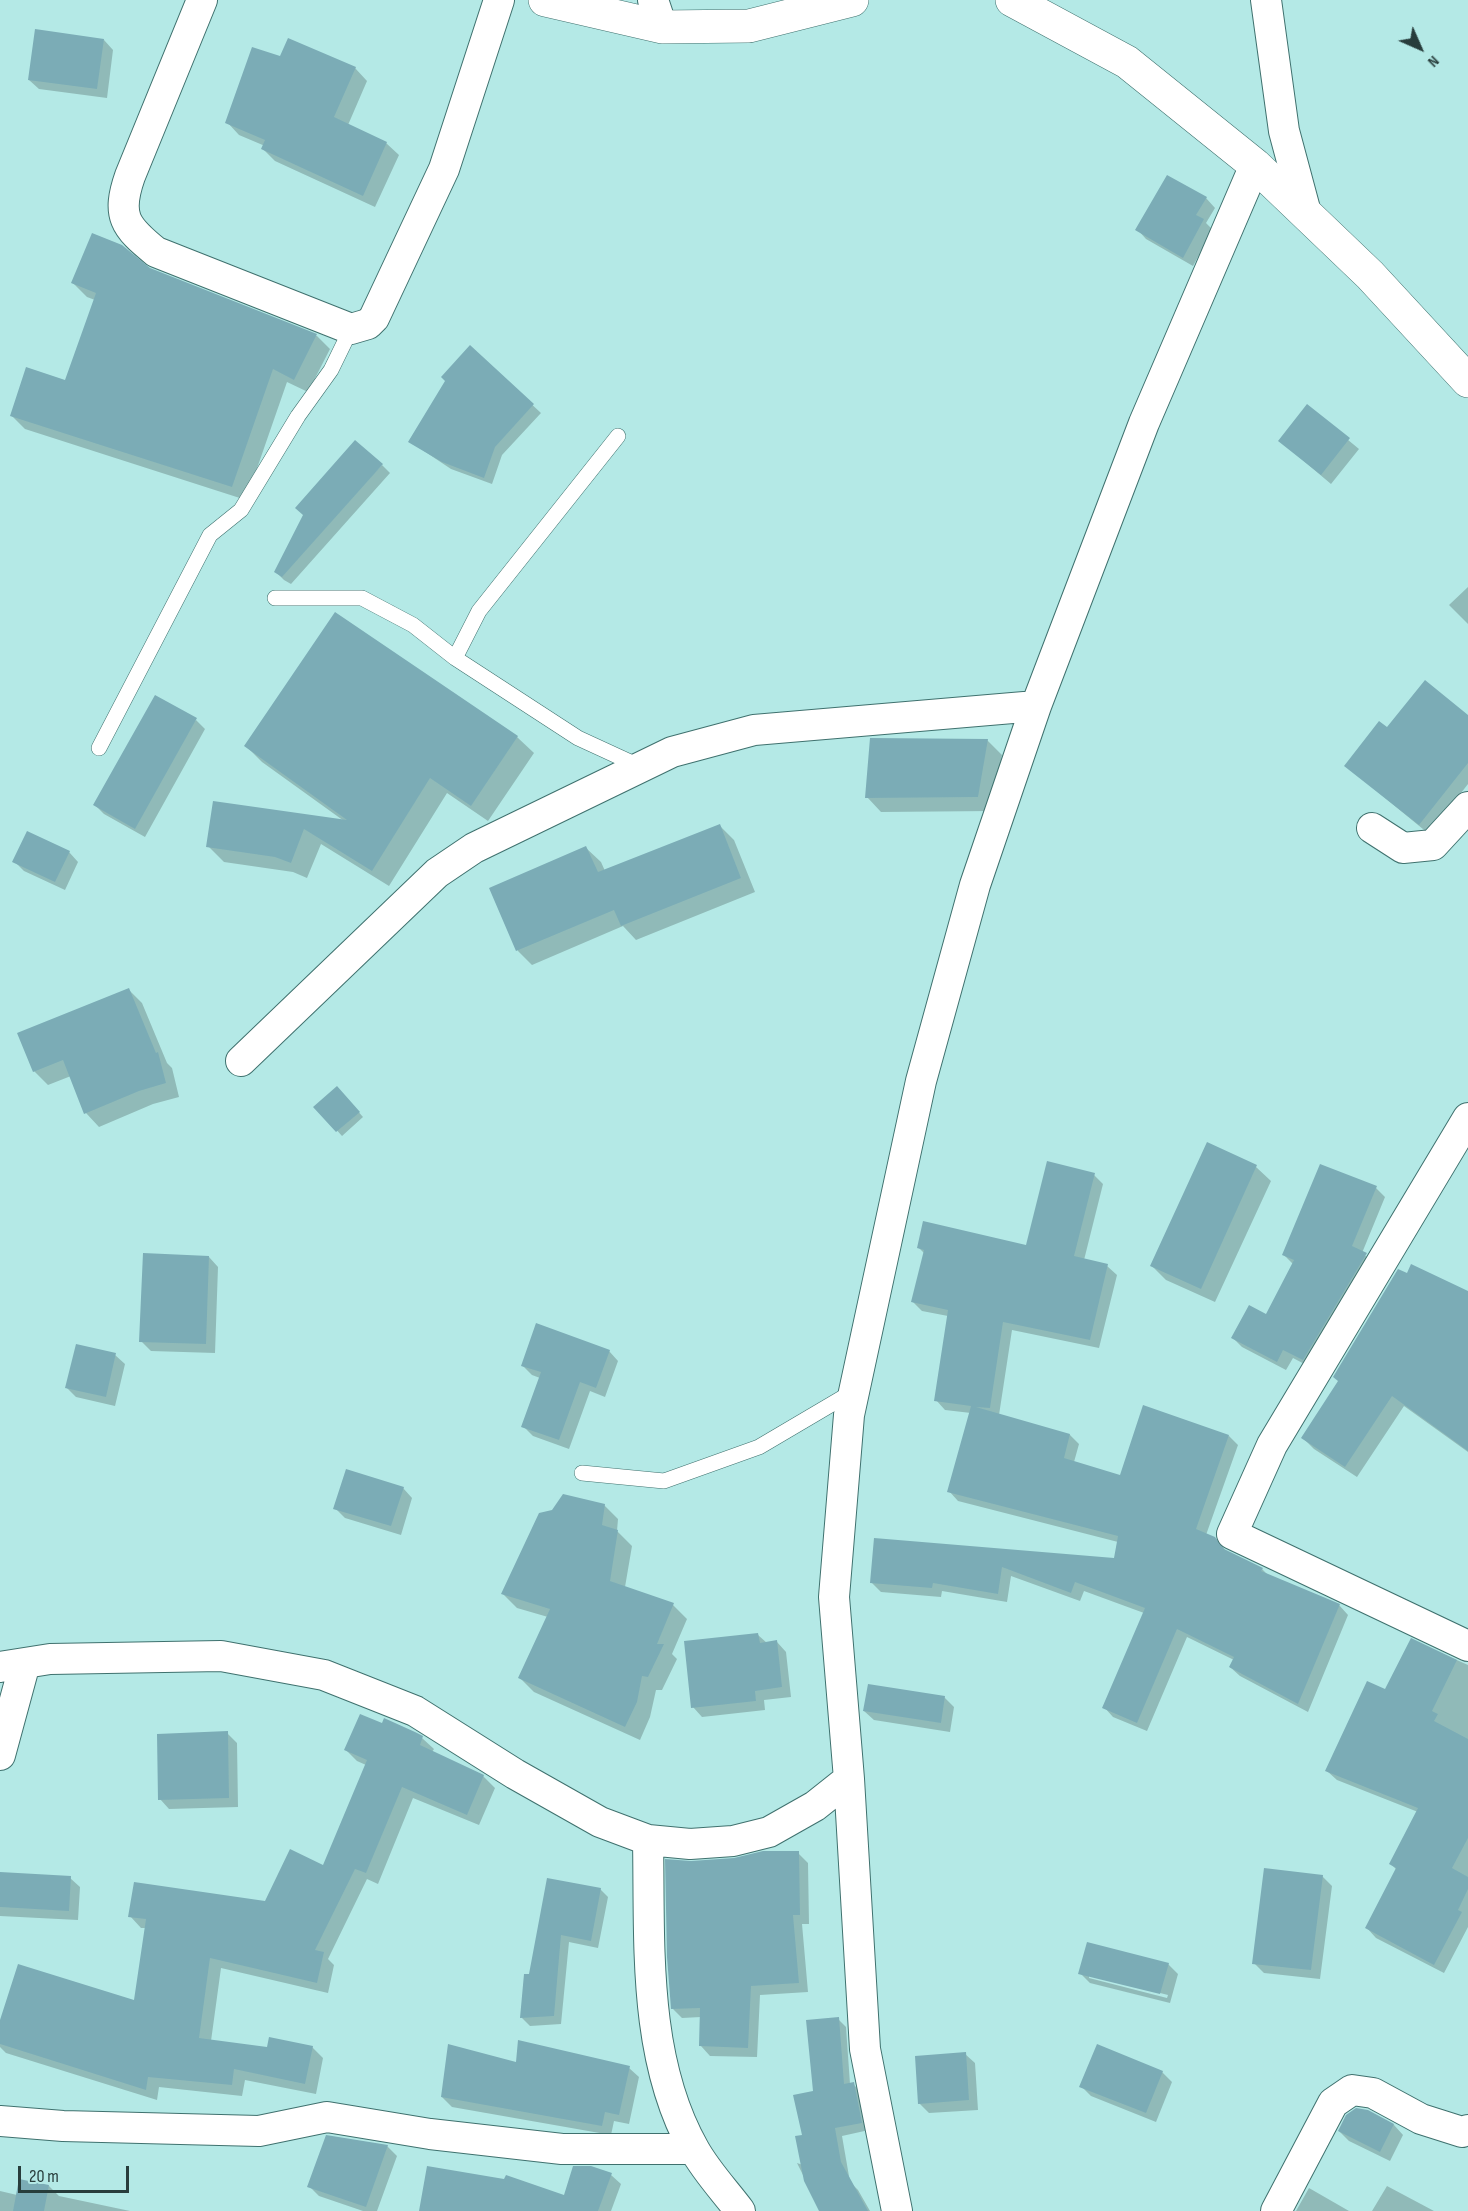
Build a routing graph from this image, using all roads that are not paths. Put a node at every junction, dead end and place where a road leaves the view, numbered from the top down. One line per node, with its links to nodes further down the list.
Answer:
1 (202, 0): 10 (street)
2 (499, 0): 10 (street)
3 (545, 0): 7 (street)
4 (852, 0): 7 (street)
5 (1012, 0): 8 (street)
6 (1266, 0): 9 (street)
7 (658, 14)
8 (1255, 165): 9 (street); 15 (street)
9 (1306, 213): 11 (street)
10 (351, 329): 16 (lane)
11 (1468, 381)
12 (618, 436): 14 (lane)
13 (275, 598): 14 (lane)
14 (455, 658): 17 (lane)
15 (1036, 706): 17 (street); 22 (street)
16 (99, 748)
17 (641, 767): 20 (street)
18 (1468, 807): 19 (street)
19 (1372, 828)
20 (241, 1061)
21 (1468, 1118): 24 (street)
22 (854, 1391): 23 (lane); 27 (street)
23 (582, 1473)
24 (1468, 1646)
25 (13, 1665): 26 (street); 28 (street)
26 (0, 1755)
27 (849, 1779): 28 (street); 33 (street)
28 (648, 1840): 31 (street)
29 (0, 2121): 31 (street)
30 (1468, 2130): 34 (street)
31 (694, 2149): 32 (street)
32 (740, 2211)
33 (897, 2211)
34 (1276, 2211)

